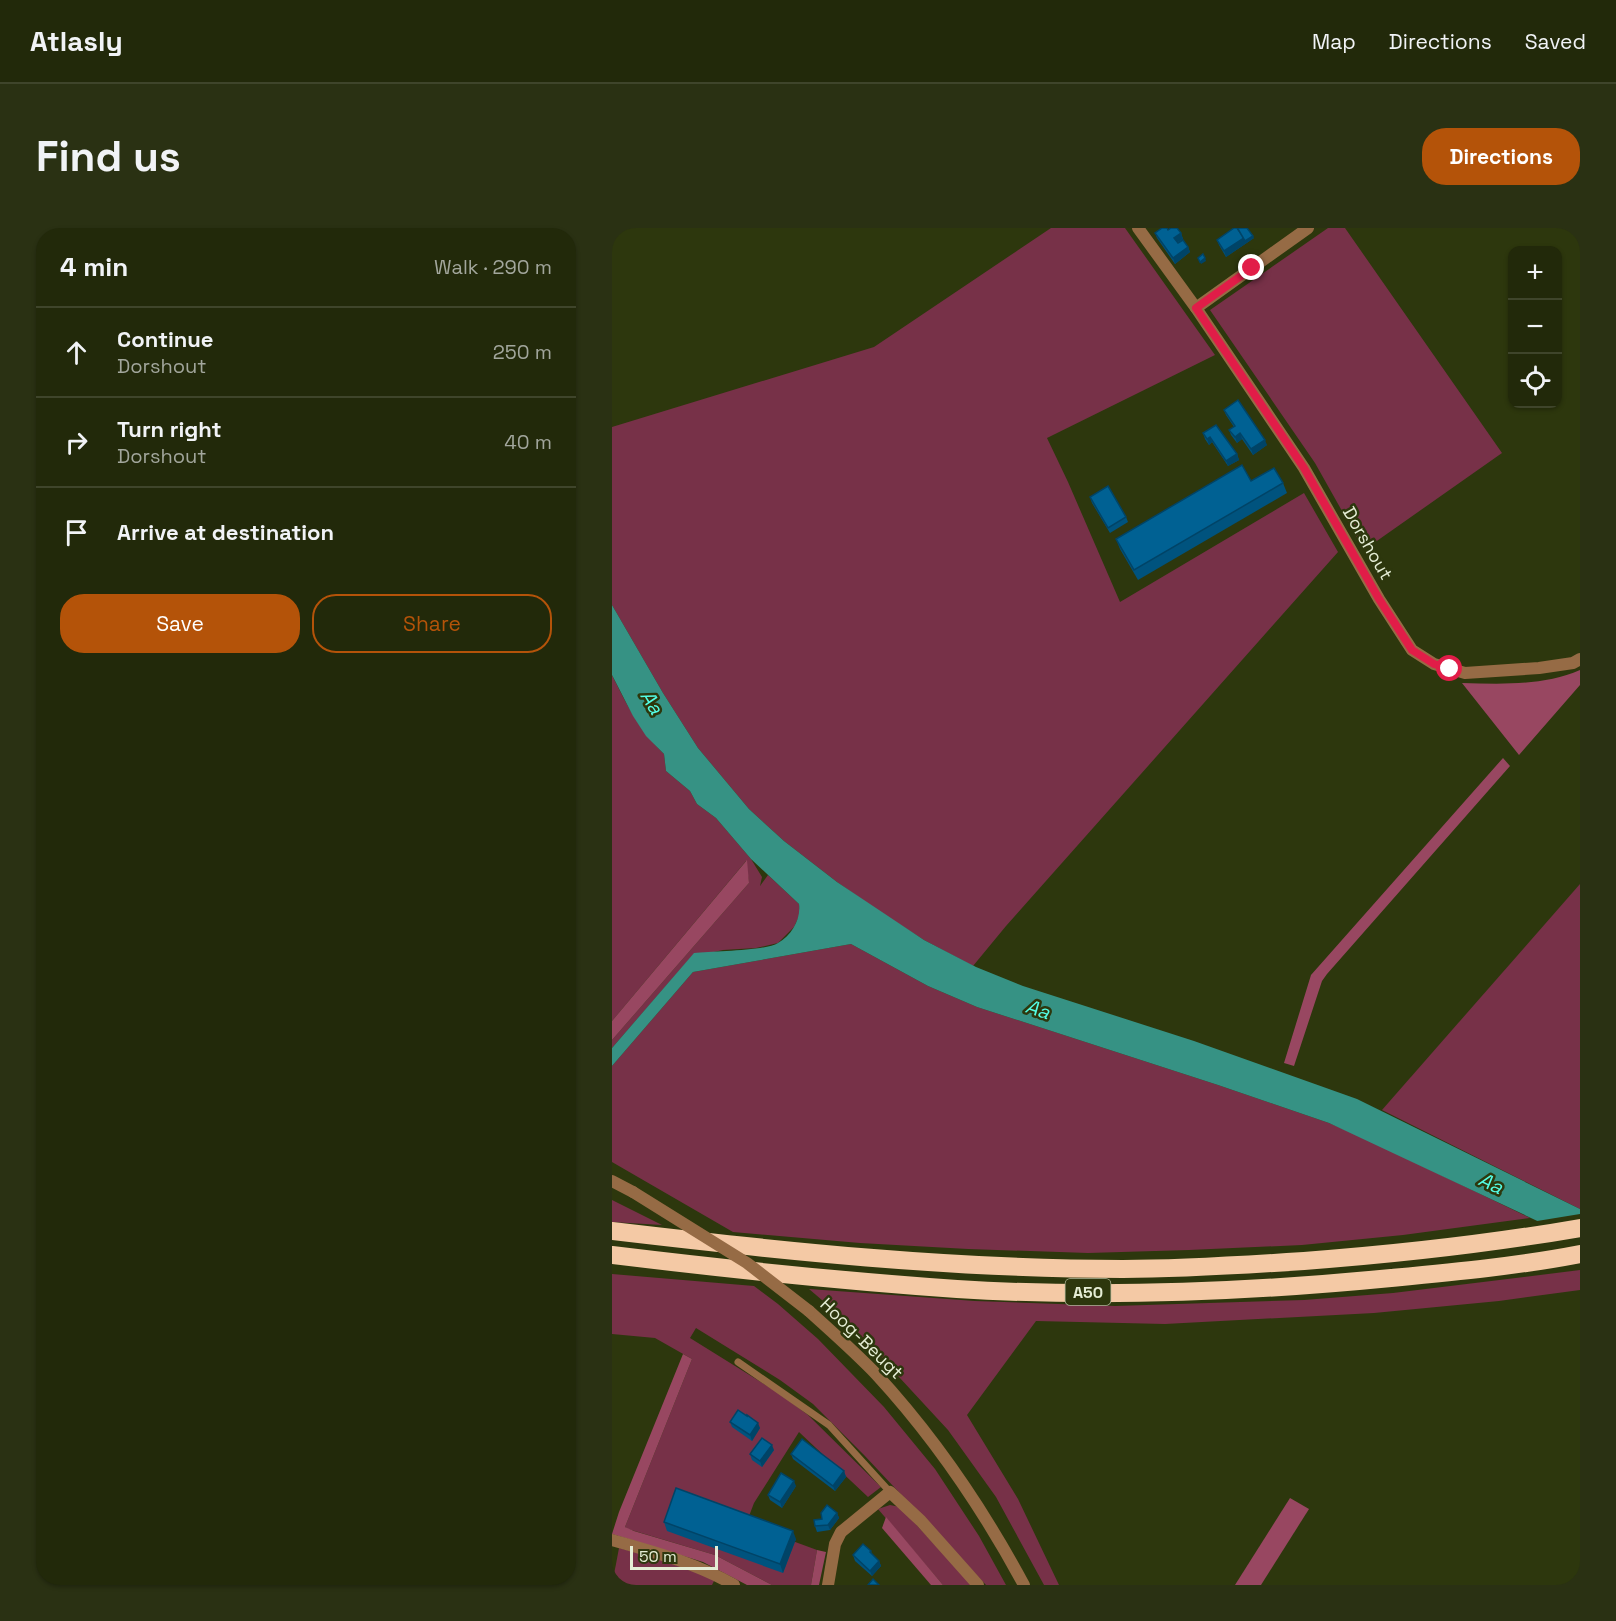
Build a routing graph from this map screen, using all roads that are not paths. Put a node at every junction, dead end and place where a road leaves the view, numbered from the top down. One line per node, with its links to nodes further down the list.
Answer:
1 (1138, 228): 3 (street, Dorshout)
2 (1308, 228): 3 (street)
3 (1196, 308): 4 (street, Dorshout)
4 (1580, 659)
5 (612, 1181): 16 (street, Hoog-Beugt, bridge)
6 (1580, 1228): 7 (highway, A50)
7 (612, 1231)
8 (612, 1255): 9 (highway, A50)
9 (1572, 1256)
10 (738, 1362): 11 (lane)
11 (890, 1492): 14 (street); 15 (street)
12 (612, 1540): 13 (street)
13 (734, 1585)
14 (828, 1585)
15 (978, 1585)
16 (1024, 1585)

